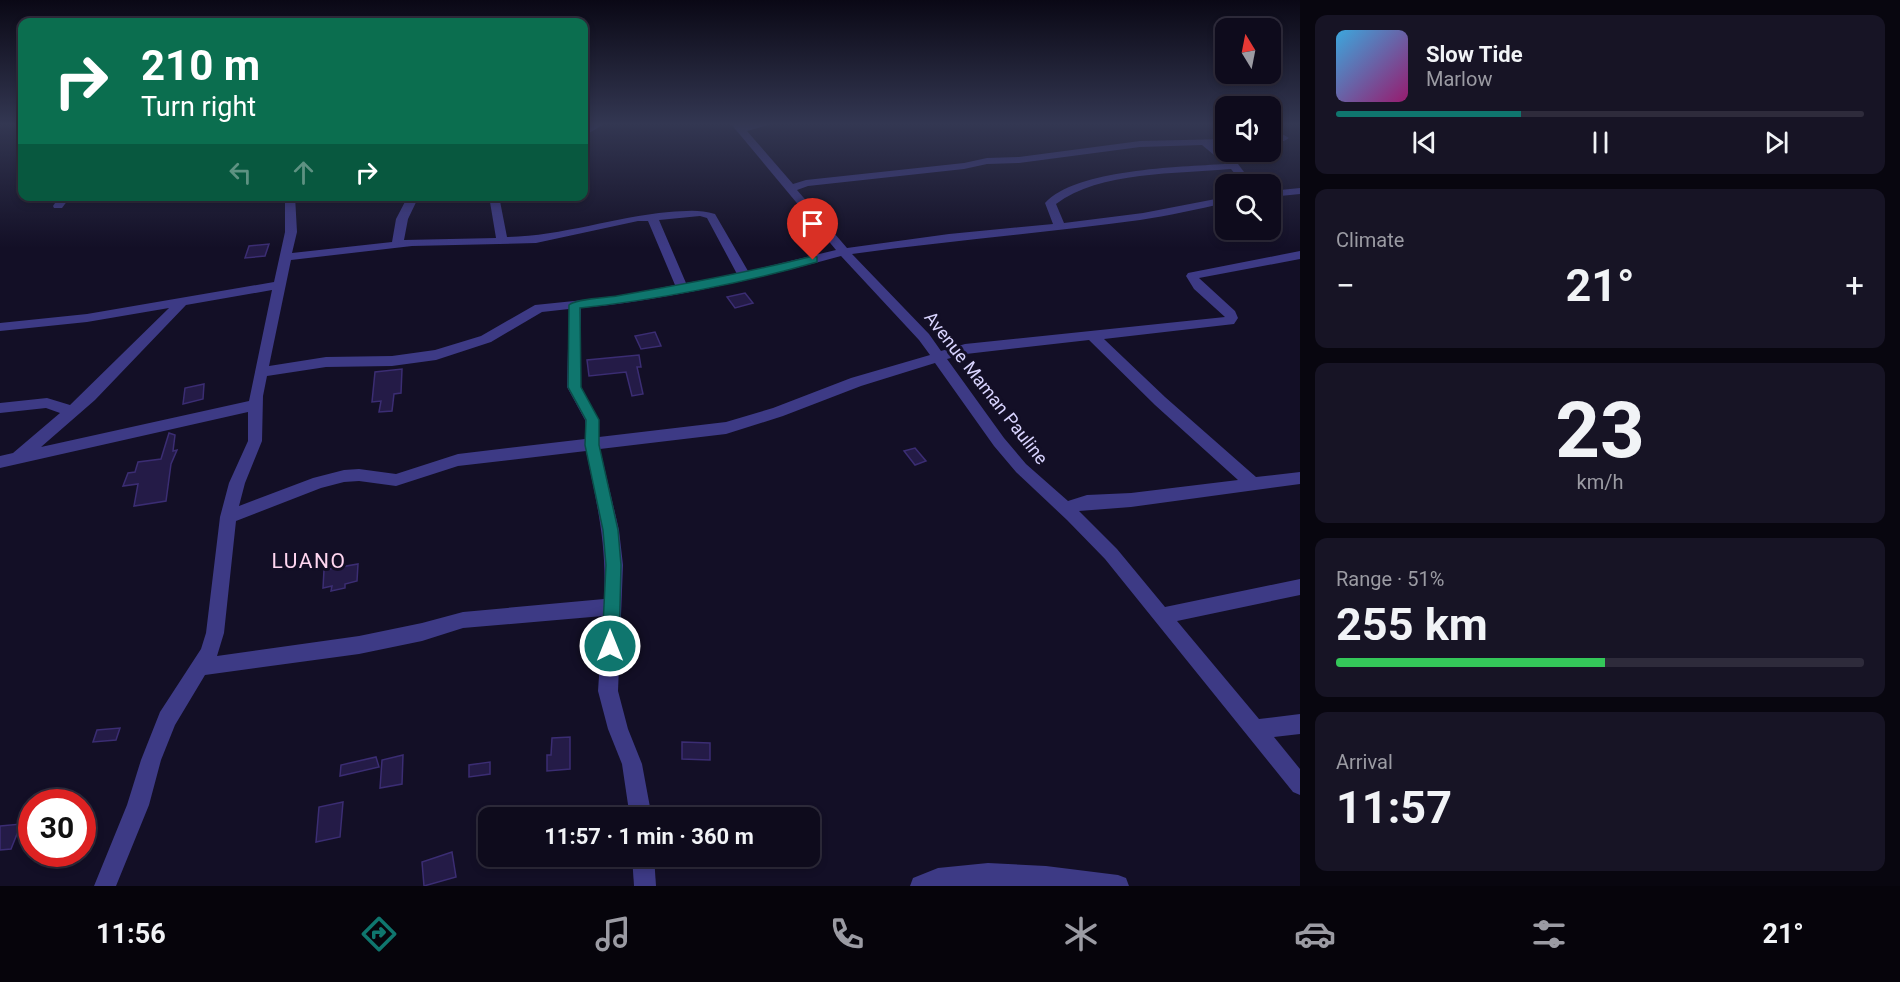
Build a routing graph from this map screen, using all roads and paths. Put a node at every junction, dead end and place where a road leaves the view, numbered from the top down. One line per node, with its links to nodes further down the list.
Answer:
1 (770, 165): 5 (street, Avenue Maman Pauline)
2 (967, 165): 5 (street)
3 (1234, 166): 4 (street); 15 (street)
4 (1240, 174)
5 (790, 189): 18 (street, Avenue Maman Pauline)
6 (1300, 191): 7 (street)
7 (1281, 193)
8 (62, 201): 13 (street)
9 (290, 201): 20 (street)
10 (411, 201): 17 (street)
11 (495, 201): 16 (street)
12 (1215, 202): 15 (street)
13 (58, 206)
14 (652, 217): 16 (street); 21 (street); 23 (street)
15 (1060, 227): 18 (street)
16 (502, 240): 17 (street)
17 (397, 244): 20 (street)
18 (844, 252): 21 (street); 29 (street, Avenue Maman Pauline)
19 (1300, 255): 27 (street)
20 (285, 257): 22 (street)
21 (744, 276): 23 (street)
22 (279, 285): 24 (street); 30 (street)
23 (682, 288): 25 (street)
24 (183, 301): 26 (street); 33 (street)
25 (574, 305): 30 (street); 34 (street)
26 (6, 326): 28 (street)
27 (1092, 335): 29 (street); 38 (street)
28 (0, 338)
29 (939, 357): 34 (street); 39 (street, Avenue Maman Pauline)
30 (262, 371): 31 (street)
31 (256, 405): 35 (street); 40 (street)
32 (0, 408): 33 (street)
33 (73, 412): 35 (street)
34 (592, 445): 40 (street); 42 (street)
35 (16, 459): 36 (street)
36 (0, 462)
37 (1300, 478): 38 (street)
38 (1253, 484): 39 (street)
39 (1065, 508): 43 (street, Avenue Maman Pauline)
40 (228, 517): 44 (street)
41 (1300, 587): 43 (street)
42 (610, 607): 44 (street); 48 (street)
43 (1162, 616): 46 (street, Avenue Maman Pauline)
44 (201, 667): 50 (street)
45 (1300, 724): 46 (street)
46 (1255, 730): 47 (street, Avenue Maman Pauline)
47 (1300, 785)
48 (639, 807)
49 (644, 867): 51 (street)
50 (105, 886)
51 (645, 886)
52 (921, 886): 53 (street)
53 (1118, 886)

